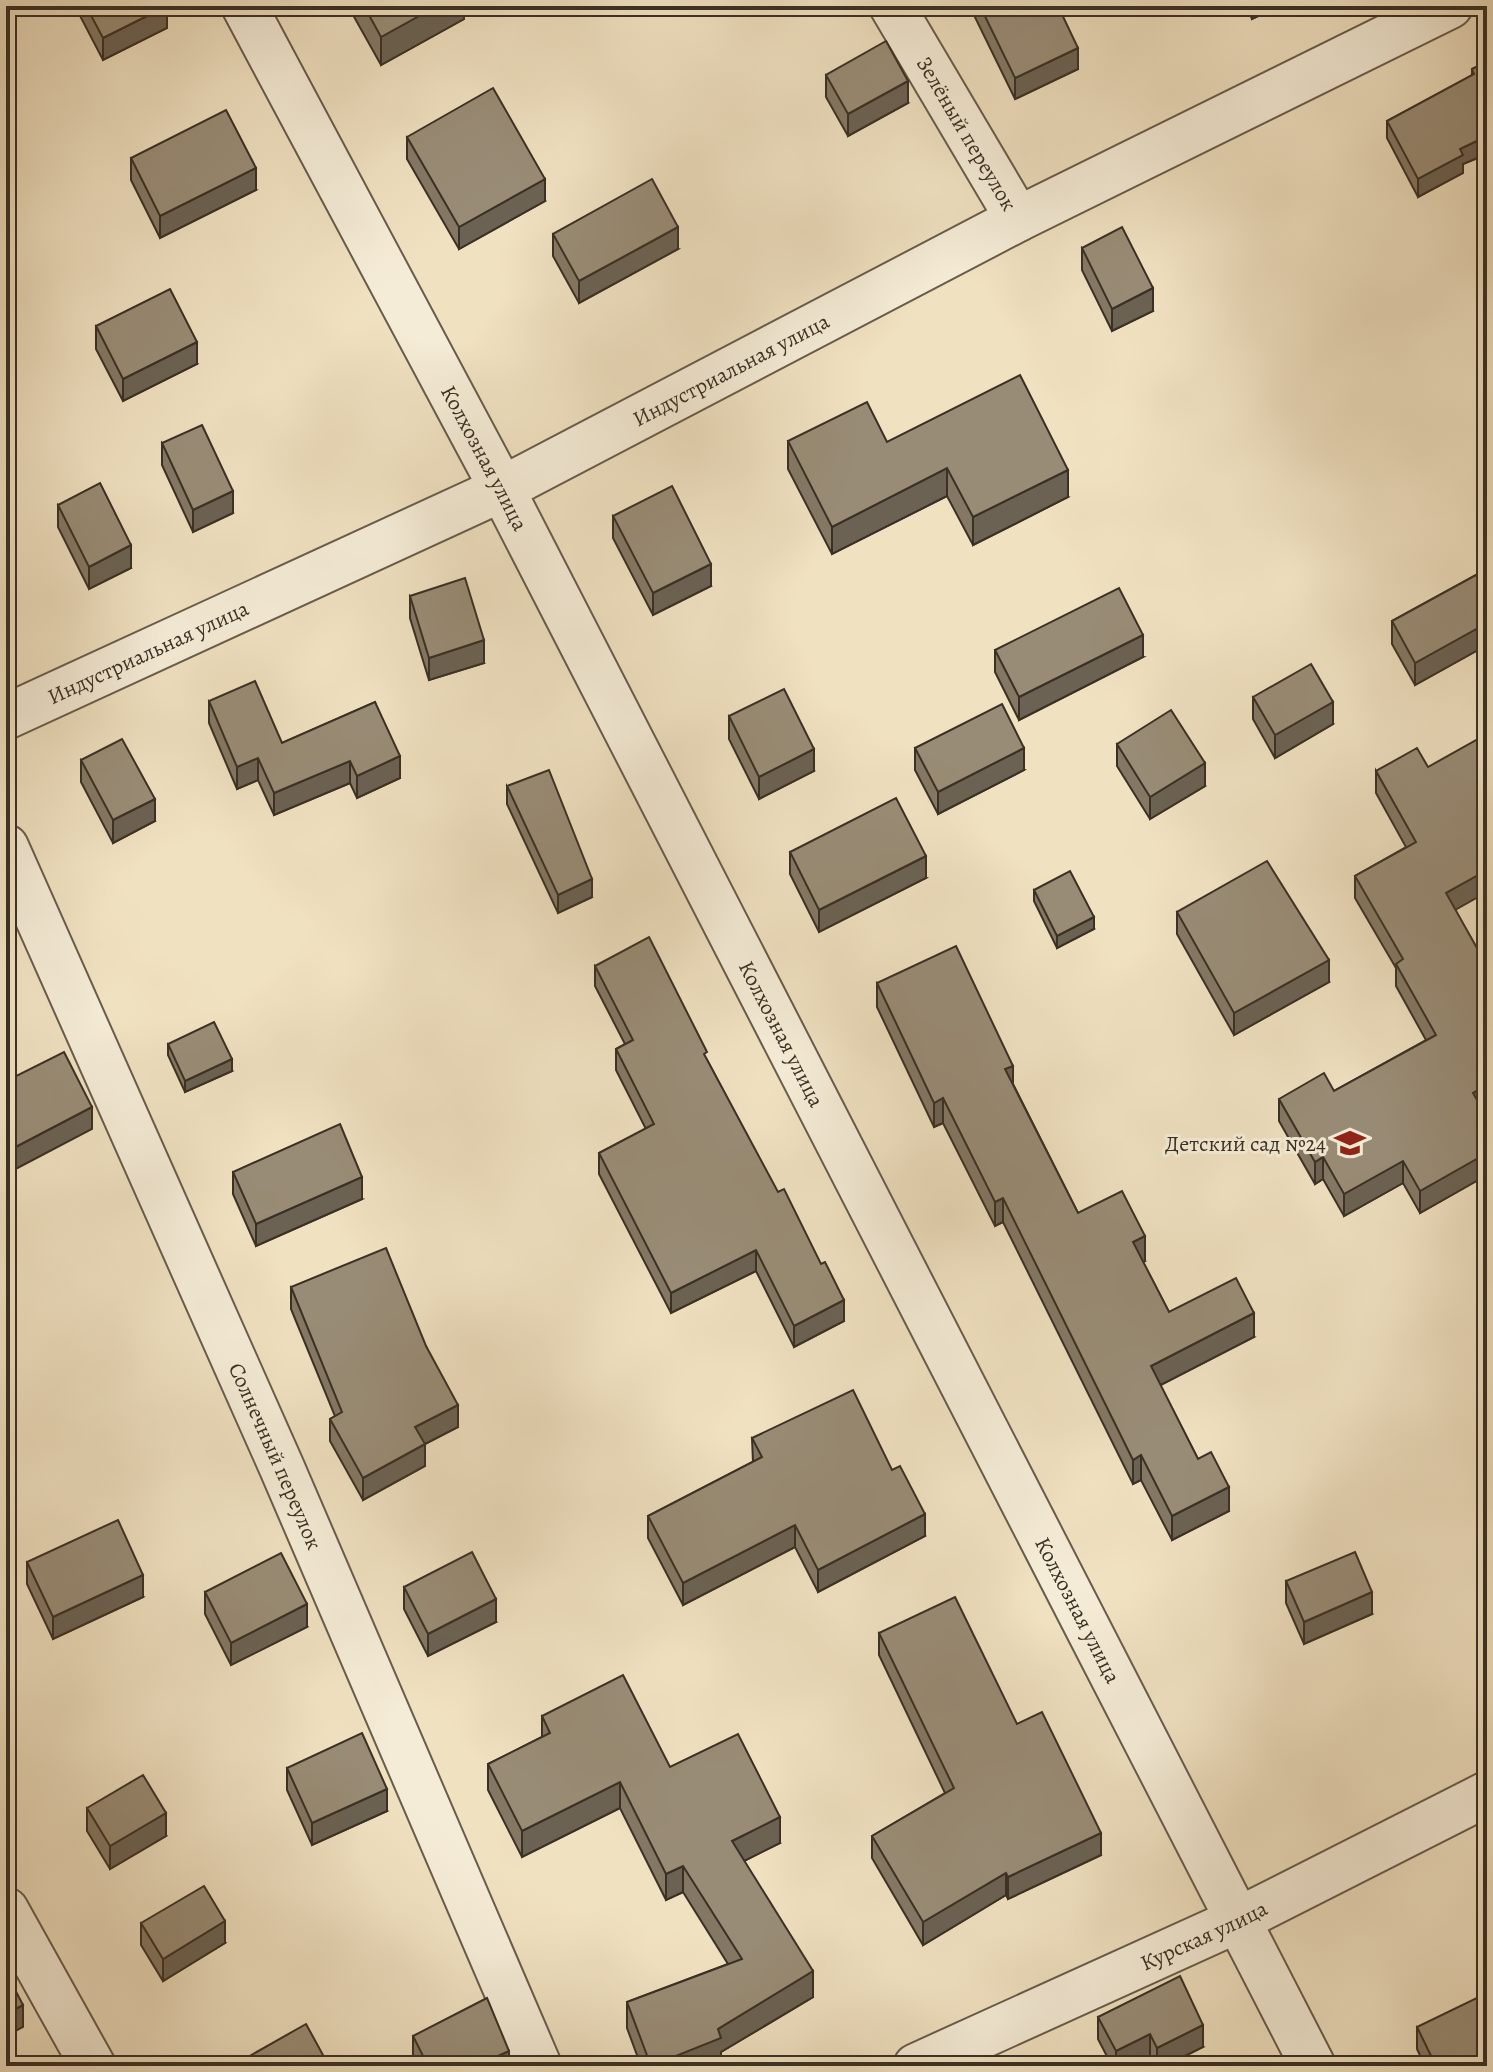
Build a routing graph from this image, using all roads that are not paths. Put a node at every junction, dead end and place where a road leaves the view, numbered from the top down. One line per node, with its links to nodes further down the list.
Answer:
1 (244, 6): 5 (street, Колхозная улица)
2 (892, 6): 4 (street, Зелёный переулок)
3 (1450, 6): 4 (street, Индустриальная улица)
4 (1018, 219): 5 (street, Индустриальная улица)
5 (502, 489): 6 (street, Индустриальная улица); 10 (street, Колхозная улица)
6 (6, 717)
7 (6, 847): 12 (street, Солнечный переулок)
8 (1487, 1794): 10 (street, Курская улица)
9 (6, 1910): 11 (street)
10 (1238, 1920): 13 (street, Курская улица); 14 (street, Колхозная улица)
11 (93, 2066)
12 (539, 2066)
13 (916, 2066)
14 (1313, 2066)

